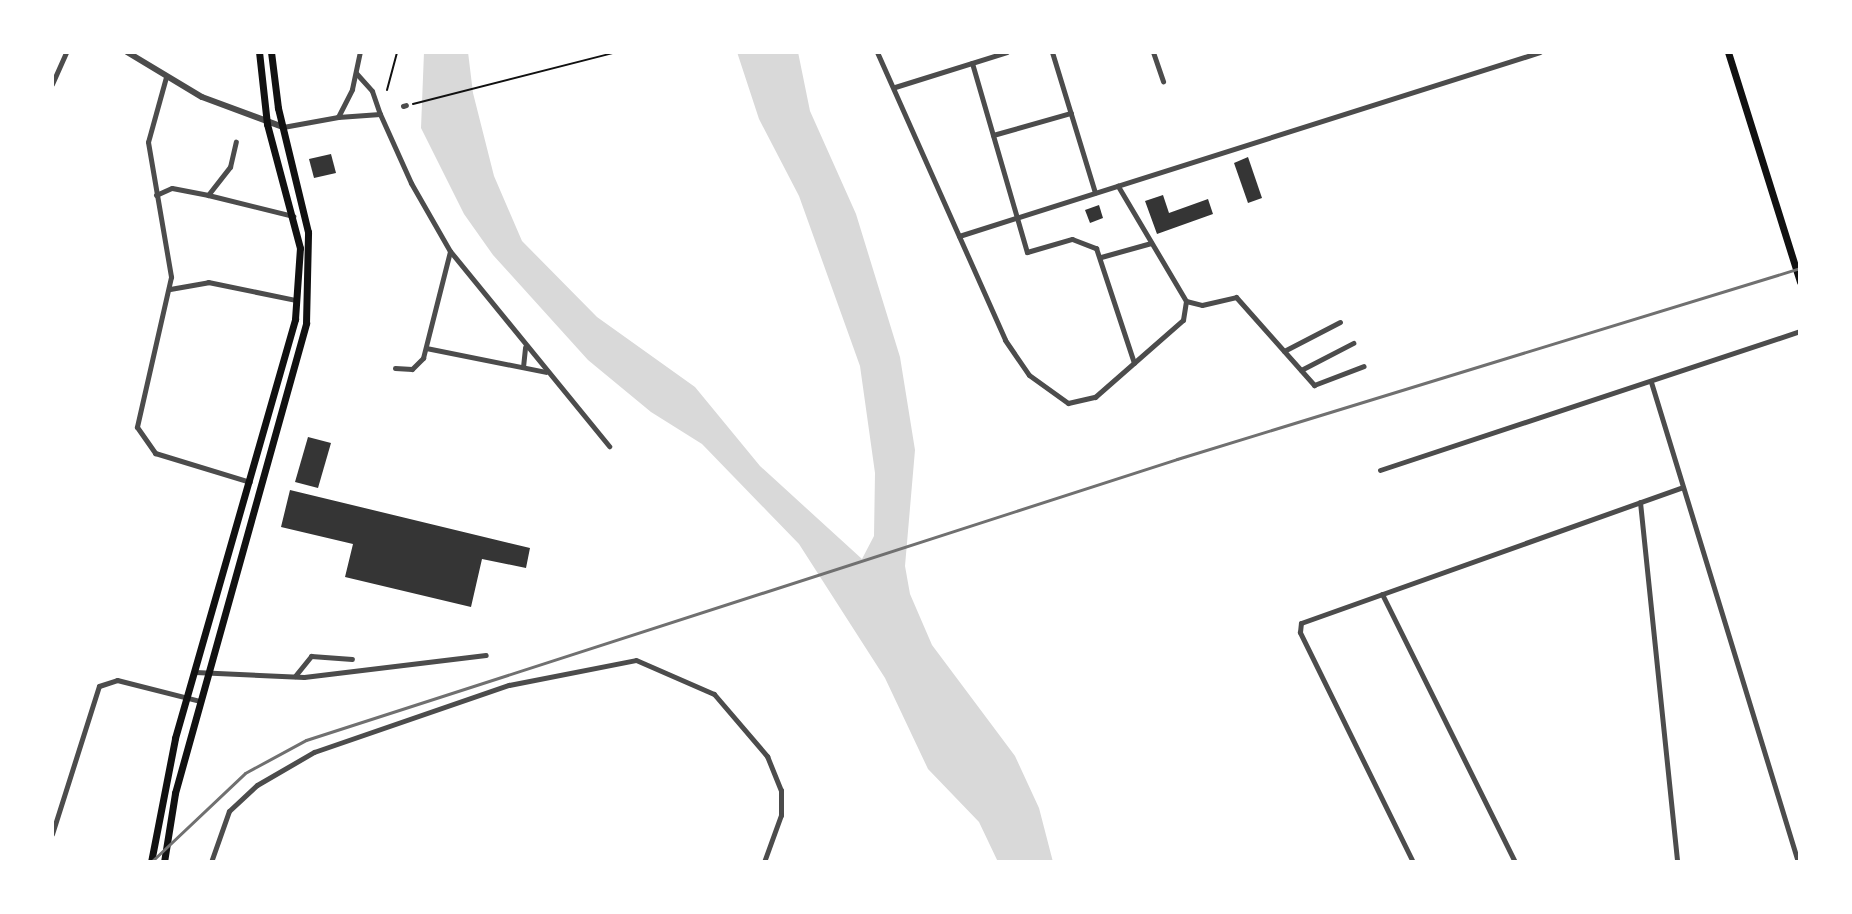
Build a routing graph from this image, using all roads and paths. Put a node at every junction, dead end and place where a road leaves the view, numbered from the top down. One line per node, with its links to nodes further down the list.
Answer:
1 (66, 52): 18 (street)
2 (127, 52): 16 (street)
3 (259, 52): 25 (main road)
4 (271, 52): 26 (main road)
5 (360, 52): 15 (street)
6 (397, 52): 20 (path)
7 (617, 52): 21 (path)
8 (877, 52): 19 (street)
9 (1007, 52): 14 (street)
10 (1052, 52): 22 (street)
11 (1153, 52): 17 (street)
12 (1538, 52): 29 (street)
13 (1728, 52): 39 (main road)
14 (972, 63): 19 (street); 27 (street)
15 (356, 73): 23 (street); 24 (street)
16 (166, 77): 25 (street); 31 (street)
17 (1163, 81)
18 (52, 84)
19 (895, 87): 35 (street)
20 (387, 90)
21 (405, 106)
22 (1071, 113): 27 (street); 30 (street)
23 (380, 114): 24 (street); 37 (street)
24 (338, 117): 26 (street)
25 (267, 124): 26 (street); 33 (main road)
26 (283, 127): 65 (main road)
27 (993, 135): 34 (street)
28 (236, 142): 32 (street)
29 (1118, 186): 30 (street); 36 (street)
30 (1095, 193): 34 (street)
31 (156, 195): 32 (street); 40 (street)
32 (208, 195): 33 (street)
33 (294, 216): 41 (main road)
34 (1017, 217): 35 (street); 38 (street)
35 (959, 236): 49 (street)
36 (1151, 243): 38 (street); 42 (street)
37 (450, 251): 46 (street); 47 (street)
38 (1101, 257): 49 (street)
39 (1800, 282)
40 (170, 289): 41 (street); 58 (street)
41 (297, 300): 58 (main road)
42 (1186, 301): 48 (street); 49 (street)
43 (1340, 322): 48 (street)
44 (1800, 331): 55 (street)
45 (1353, 343): 53 (street)
46 (525, 346): 51 (street); 54 (street)
47 (426, 348): 51 (street); 52 (street)
48 (1284, 351): 53 (street)
49 (1134, 364)
50 (1364, 366): 53 (street)
51 (523, 367): 54 (street)
52 (395, 368)
53 (1301, 370)
54 (547, 372): 56 (street)
55 (1651, 382): 57 (street); 59 (street)
56 (609, 446)
57 (1380, 470)
58 (250, 482): 64 (main road)
59 (1681, 488): 60 (street); 77 (street)
60 (1640, 502): 61 (street); 76 (street)
61 (1382, 594): 70 (street); 75 (street)
62 (486, 655): 66 (street)
63 (352, 659): 66 (street)
64 (195, 672): 65 (street); 67 (main road)
65 (209, 673): 66 (street); 68 (main road)
66 (291, 677)
67 (187, 698): 68 (street); 69 (street); 71 (main road)
68 (201, 701): 72 (main road)
69 (52, 834)
70 (1412, 860)
71 (151, 862)
72 (164, 862)
73 (211, 862): 74 (street)
74 (764, 862)
75 (1515, 862)
76 (1677, 862)
77 (1798, 862)

